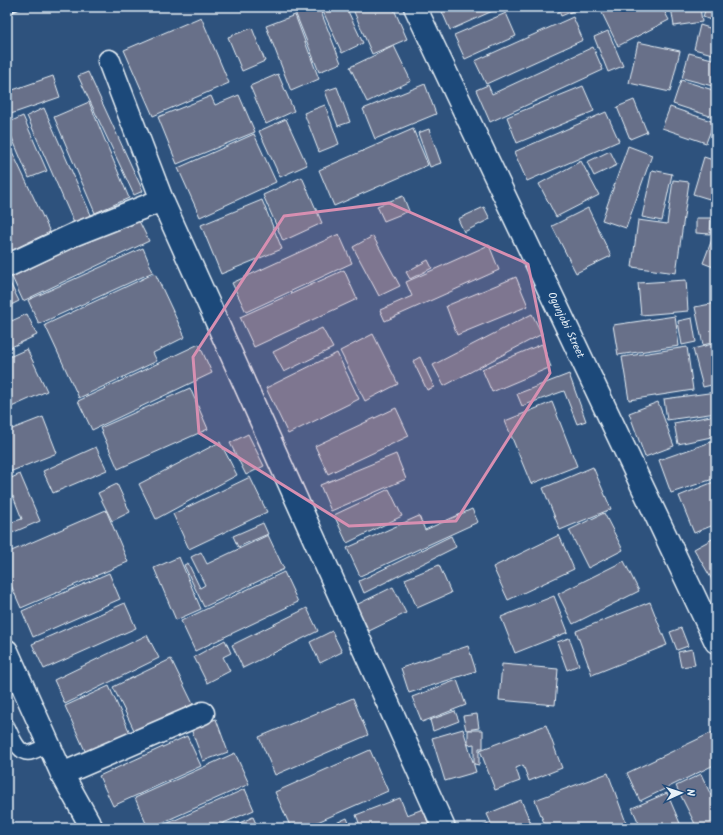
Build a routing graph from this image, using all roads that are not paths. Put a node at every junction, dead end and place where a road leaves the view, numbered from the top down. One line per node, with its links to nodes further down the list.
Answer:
1 (415, 7): 5 (street, Ogunjobi Street)
2 (109, 61): 3 (street)
3 (162, 200): 4 (street); 12 (street)
4 (7, 266)
5 (716, 642)
6 (7, 651): 9 (street)
7 (203, 713): 10 (street)
8 (7, 726): 9 (lane)
9 (50, 744): 10 (street)
10 (62, 774): 11 (street)
11 (92, 828)
12 (444, 828)

